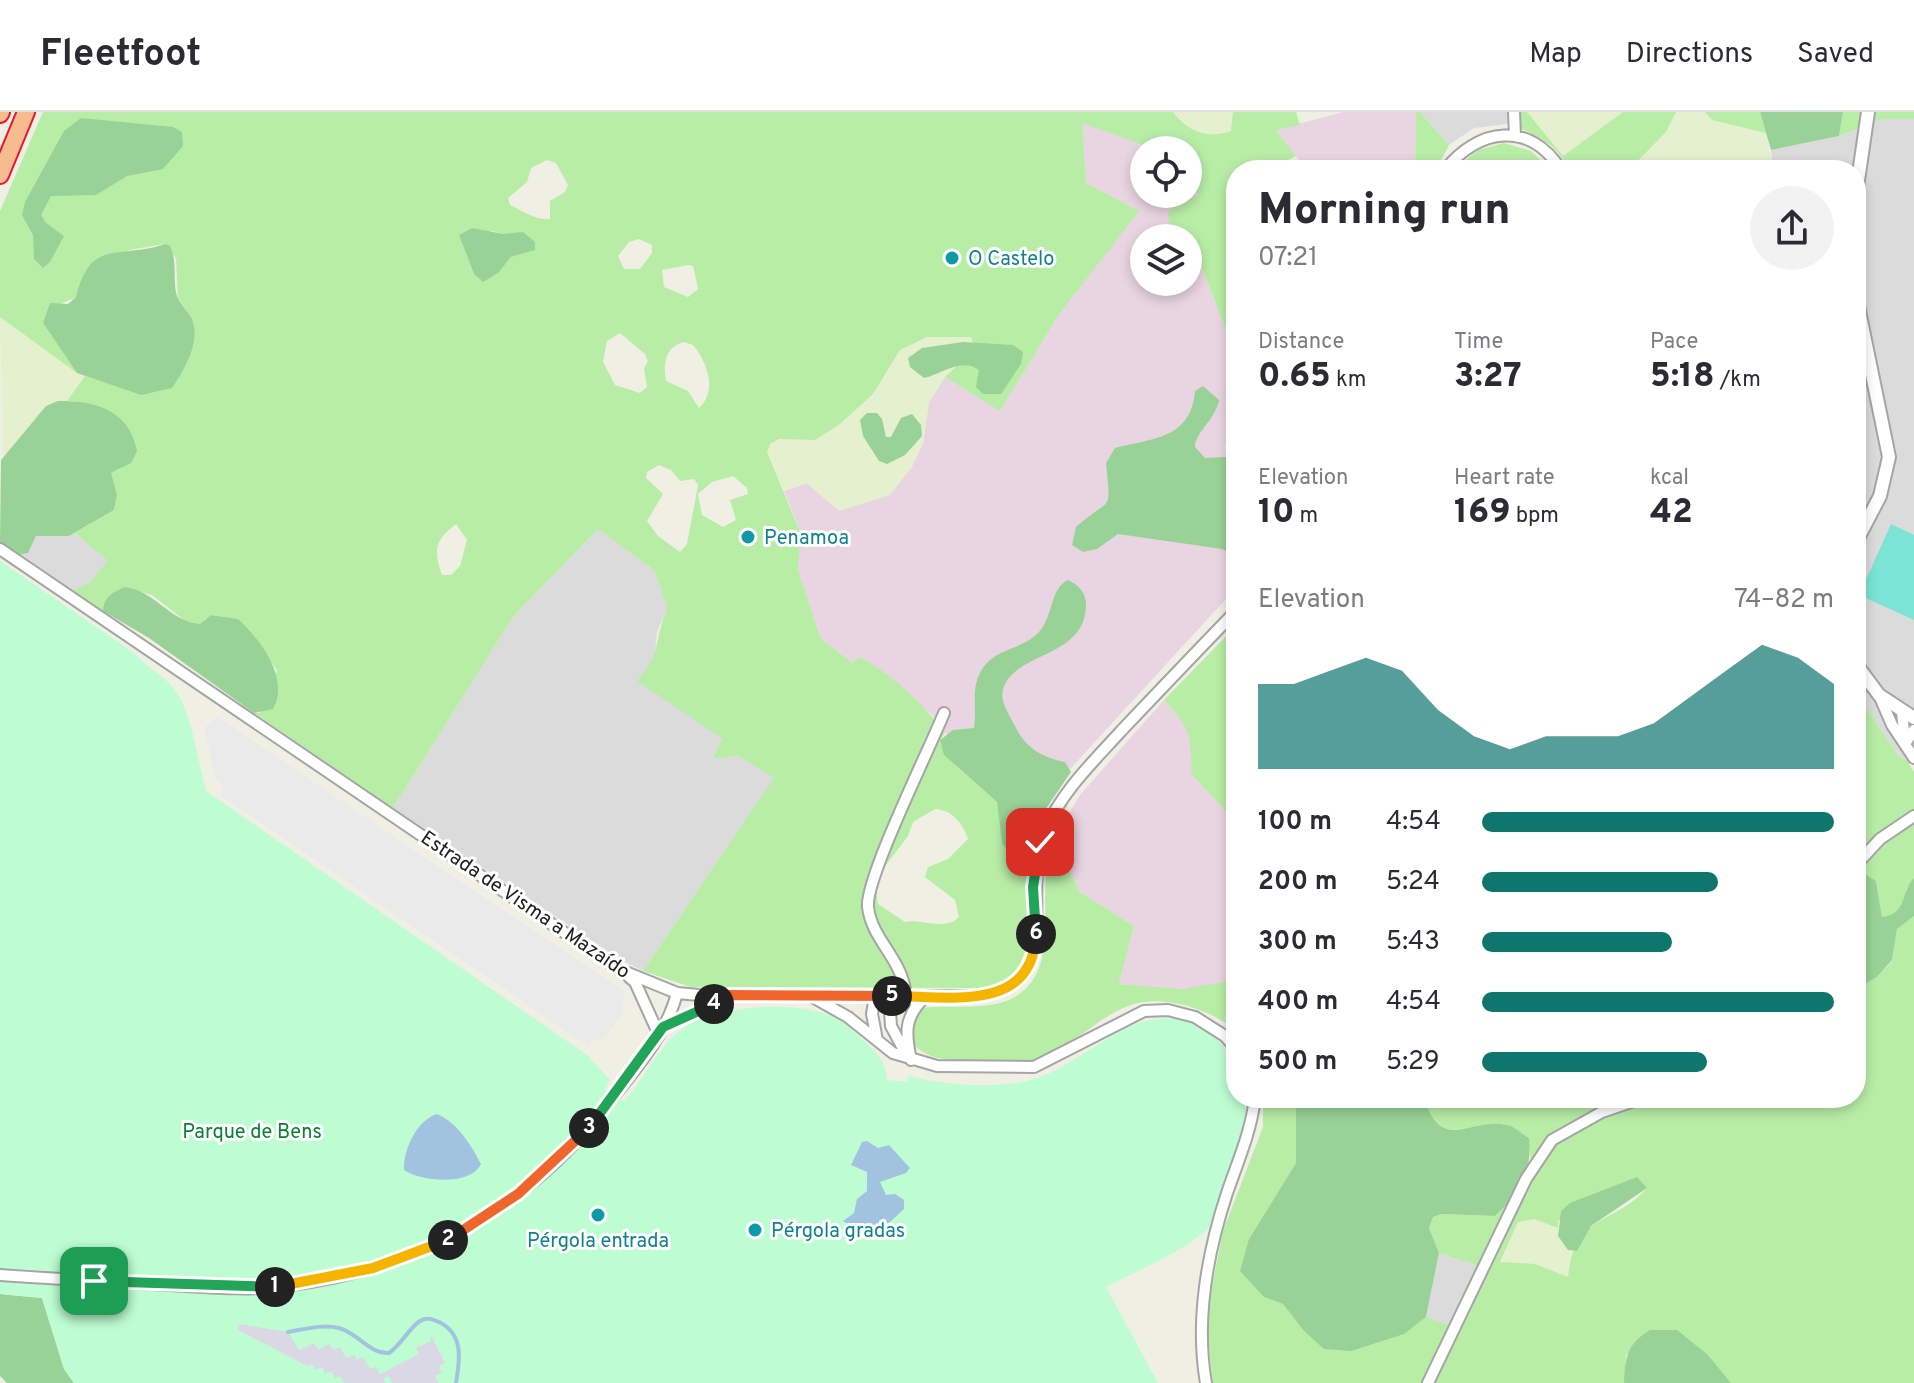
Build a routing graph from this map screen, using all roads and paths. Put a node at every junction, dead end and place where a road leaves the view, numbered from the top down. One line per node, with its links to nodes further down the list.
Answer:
1 (26, 112): 8 (highway)
2 (1514, 112): 4 (street)
3 (1868, 112): 7 (street)
4 (1515, 136): 5 (street); 6 (street)
5 (1452, 160)
6 (1553, 160)
7 (1861, 160)
8 (0, 175)
9 (1866, 345): 10 (street)
10 (1866, 523)
11 (0, 549): 23 (street, Estrada de Visma a Mazaído)
12 (1226, 622): 30 (street, Estrada de Visma a Mazaído)
13 (1866, 677): 14 (street)
14 (1879, 695): 16 (street); 17 (street)
15 (944, 713): 29 (street)
16 (1908, 715): 17 (street); 19 (street)
17 (1892, 725): 19 (street)
18 (1914, 730): 19 (street)
19 (1905, 744): 20 (street)
20 (1914, 758)
21 (1914, 816): 22 (street)
22 (1866, 854)
23 (618, 969): 24 (street, Estrada de Visma a Mazaído); 31 (street)
24 (677, 993): 26 (street, Estrada de Visma a Mazaído); 31 (street)
25 (805, 993): 26 (street, Estrada de Visma a Mazaído); 27 (street, Estrada de Visma a Mazaído); 33 (street)
26 (729, 995): 31 (street)
27 (875, 996): 28 (street, Estrada de Visma a Mazaído); 33 (street)
28 (889, 996): 29 (street, Estrada de Visma a Mazaído); 34 (street)
29 (906, 996): 30 (street, Estrada de Visma a Mazaído)
30 (926, 996): 34 (street)
31 (661, 1031): 37 (street)
32 (1226, 1037): 34 (street)
33 (878, 1042): 34 (street)
34 (911, 1060)
35 (1254, 1108): 38 (street)
36 (1614, 1108): 39 (street)
37 (0, 1275)
38 (1206, 1383)
39 (1428, 1383)

